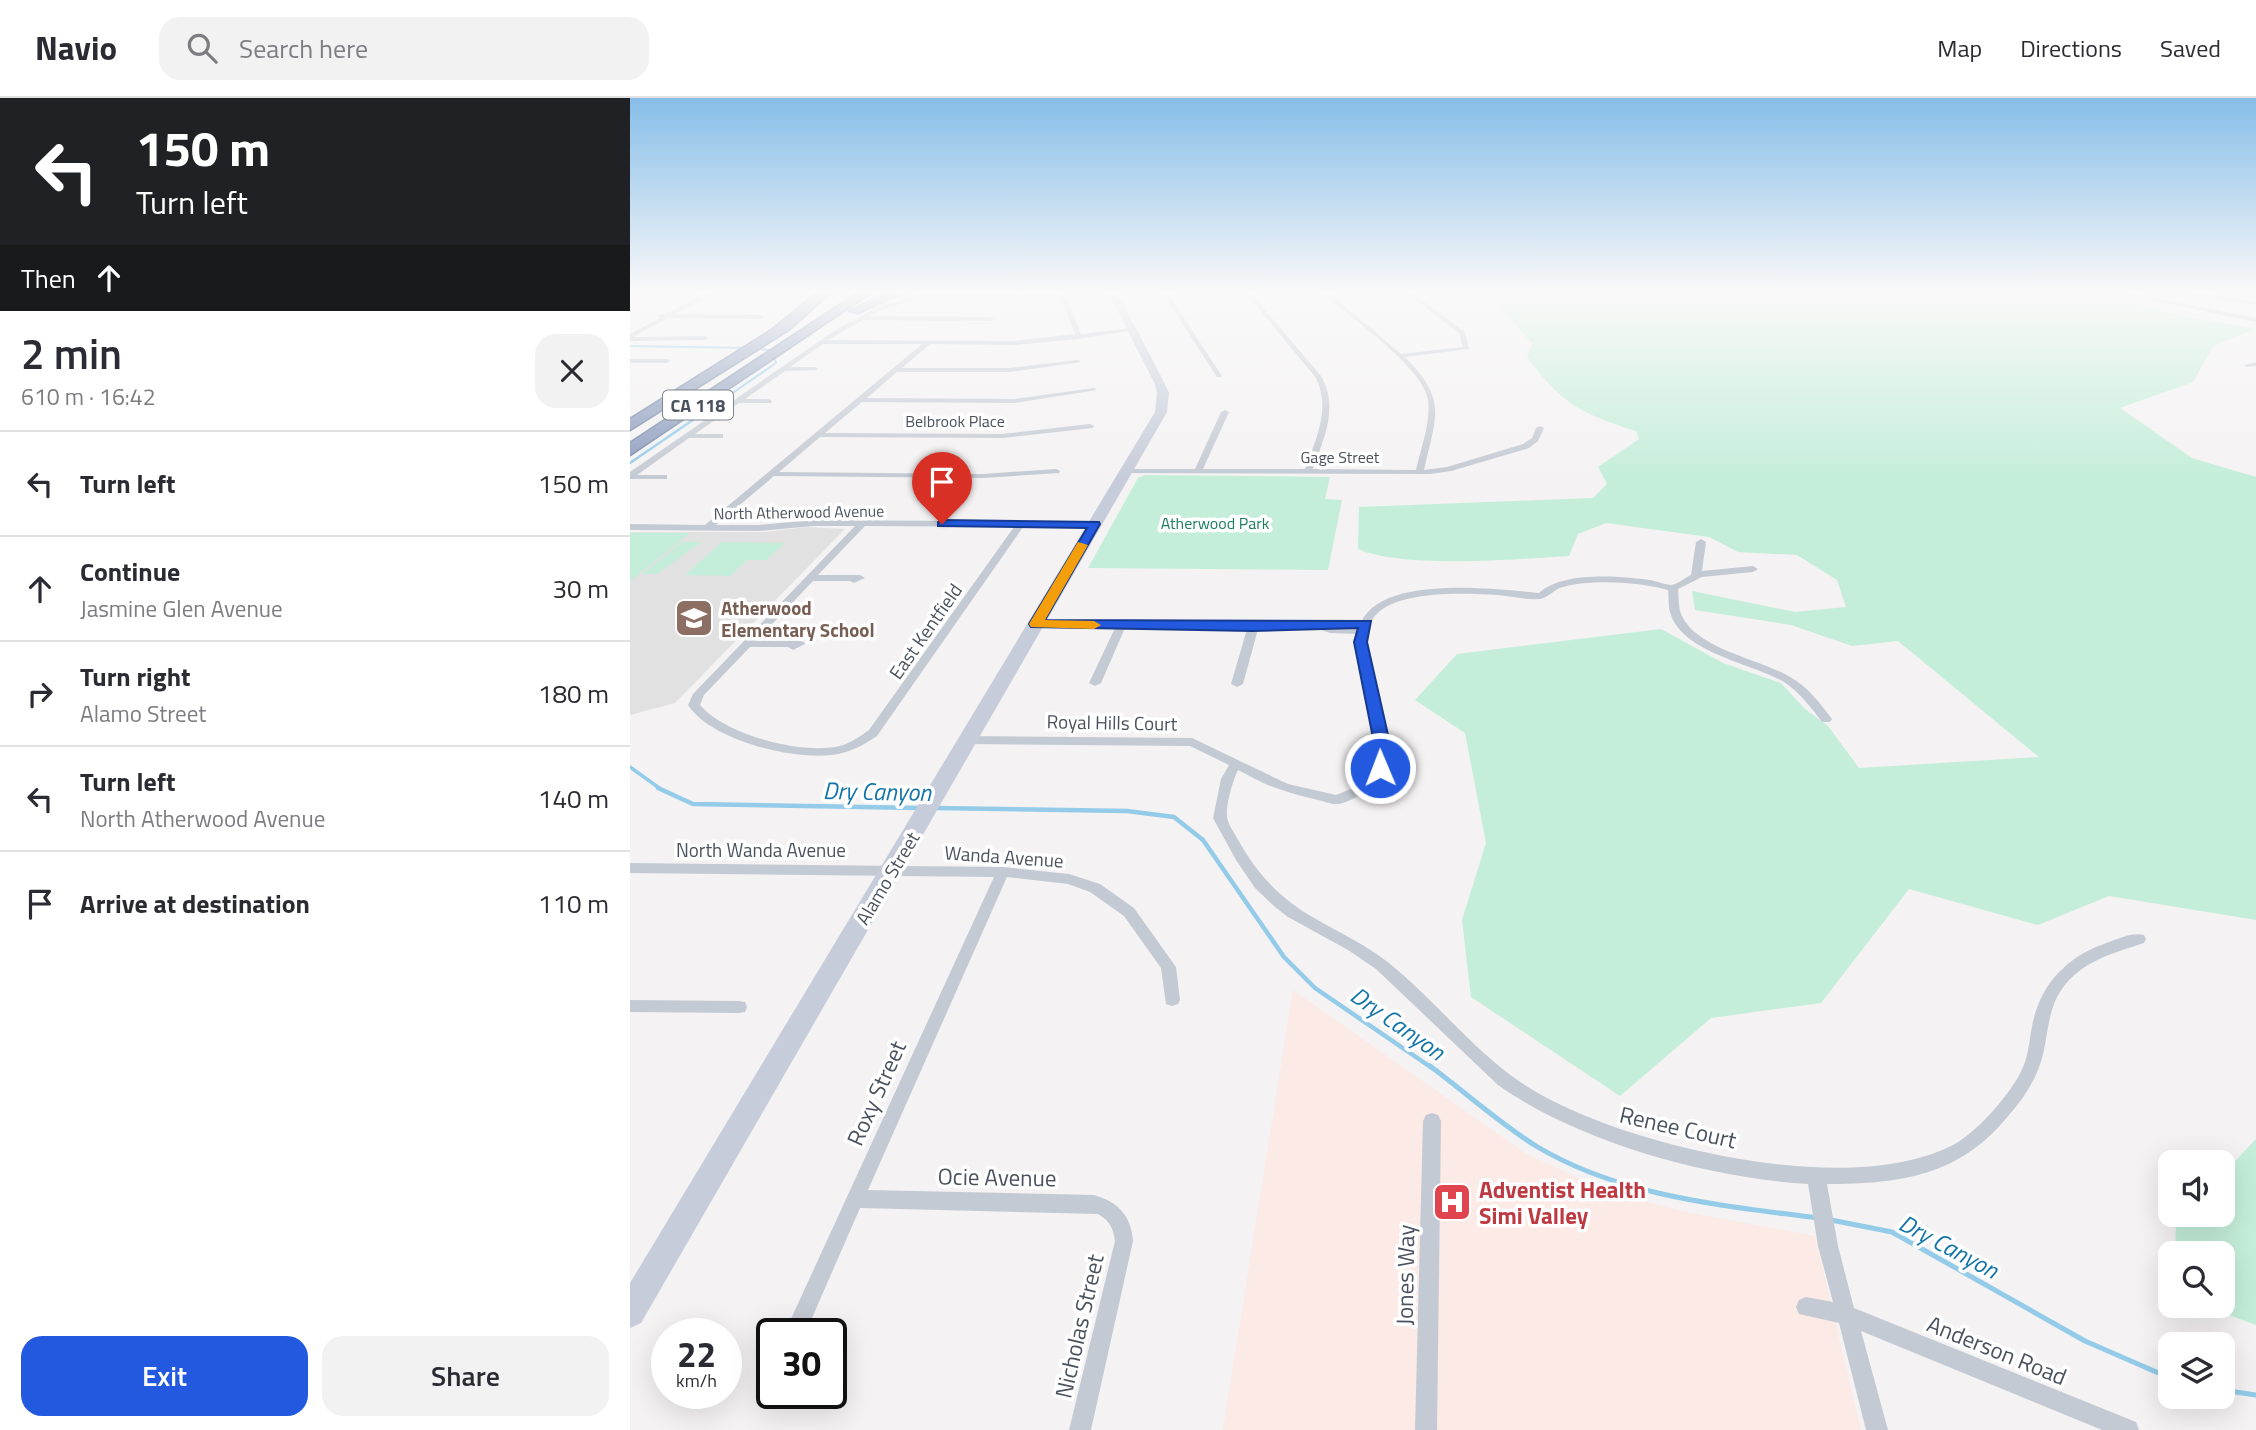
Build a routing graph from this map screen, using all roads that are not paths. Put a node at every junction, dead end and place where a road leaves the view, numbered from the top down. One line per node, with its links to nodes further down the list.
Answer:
1 (744, 354): 24 (highway, CA 118)
2 (774, 354): 30 (highway, CA 118)
3 (804, 354): 15 (street)
4 (914, 354): 17 (street)
5 (1144, 354): 32 (main road, Alamo Street)
6 (1205, 354): 18 (street)
7 (1300, 354): 34 (street)
8 (1421, 354): 9 (street)
9 (1399, 356): 35 (street)
10 (630, 361): 11 (street)
11 (667, 361)
12 (1078, 362): 17 (street)
13 (2256, 364): 14 (street)
14 (2247, 365)
15 (784, 369): 16 (street); 21 (street)
16 (815, 369)
17 (895, 370): 20 (street)
18 (1219, 376)
19 (1094, 390): 20 (street)
20 (860, 400): 27 (street)
21 (737, 401): 22 (street); 28 (street)
22 (768, 401)
23 (1225, 412): 33 (street)
24 (630, 426)
25 (1090, 426): 27 (street, Belbrook Place)
26 (1540, 428): 35 (street, Gage Street)
27 (819, 435): 36 (street)
28 (687, 436): 29 (street); 37 (street)
29 (720, 436)
30 (630, 450)
31 (1055, 471): 36 (street)
32 (1126, 471): 33 (street, Gage Street); 41 (main road, Alamo Street)
33 (1198, 471): 34 (street, Gage Street)
34 (1308, 471): 35 (street, Gage Street)
35 (1419, 471)
36 (771, 474): 43 (street)
37 (630, 477): 38 (street)
38 (664, 477)
39 (863, 523): 40 (street, North Atherwood Avenue); 43 (street, North Atherwood Avenue); 47 (street)
40 (1021, 524): 41 (street, North Atherwood Avenue); 54 (street, East Kentfield)
41 (1094, 524): 50 (main road, Alamo Street)
42 (630, 527): 43 (street, North Atherwood Avenue)
43 (707, 528)
44 (1701, 542): 46 (street)
45 (1753, 569): 46 (street)
46 (1696, 576): 49 (street)
47 (810, 578): 48 (street); 54 (street)
48 (854, 580)
49 (1673, 588): 53 (street); 58 (street)
50 (1036, 624): 51 (street); 59 (main road, Alamo Street)
51 (1121, 625): 52 (street); 56 (street)
52 (1253, 627): 53 (street); 57 (street)
53 (1364, 627): 60 (street, Royal Hills Court)
54 (747, 644): 55 (street)
55 (793, 647)
56 (1095, 683)
57 (1237, 684)
58 (1826, 719)
59 (968, 740): 60 (street, Royal Hills Court); 62 (main road, Alamo Street)
60 (1236, 765): 69 (street, Renee Court)
61 (630, 868): 62 (street, North Wanda Avenue)
62 (892, 870): 63 (street, Wanda Avenue); 74 (main road, Alamo Street)
63 (1003, 872): 65 (street, Wanda Avenue); 70 (street, Roxy Street)
64 (2139, 939): 69 (street, Renee Court)
65 (1172, 1000)
66 (630, 1006): 67 (street)
67 (739, 1007)
68 (1432, 1121): 78 (street, Jones Way)
69 (1817, 1178): 72 (street)
70 (854, 1199): 71 (street, Ocie Avenue); 76 (street, Roxy Street)
71 (1124, 1233): 77 (street, Nicholas Street)
72 (1828, 1246): 75 (street)
73 (1806, 1307): 75 (street, Anderson Road)
74 (630, 1312)
75 (1847, 1315): 79 (street); 80 (street, Anderson Road)
76 (801, 1318)
77 (1080, 1430)
78 (1426, 1430)
79 (1877, 1430)
80 (2128, 1430)

